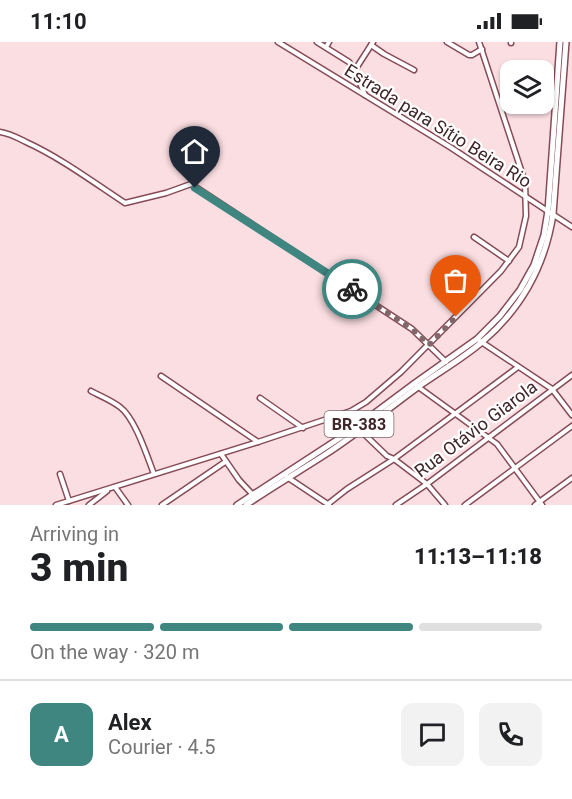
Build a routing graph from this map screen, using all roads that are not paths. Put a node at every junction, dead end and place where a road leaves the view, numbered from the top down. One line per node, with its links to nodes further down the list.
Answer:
1 (278, 42): 14 (street, Estrada para Sítio Beira Rio)
2 (317, 42): 9 (street)
3 (329, 42): 9 (street)
4 (447, 42): 10 (street)
5 (479, 42): 10 (street)
6 (560, 42): 16 (main road, BR-383)
7 (372, 44): 12 (street); 13 (street)
8 (566, 45): 11 (street); 16 (main road, BR-383)
9 (326, 47): 13 (street)
10 (482, 49): 17 (street)
11 (572, 51)
12 (414, 70)
13 (355, 71): 14 (street)
14 (365, 95): 17 (street, Estrada para Sítio Beira Rio)
15 (0, 132): 23 (street)
16 (556, 140): 18 (main road, BR-383)
17 (526, 197): 18 (street, Estrada para Sítio Beira Rio); 21 (street)
18 (551, 212): 19 (street, Estrada para Sítio Beira Rio); 22 (main road, BR-383)
19 (572, 226)
20 (474, 237): 21 (street)
21 (509, 261): 23 (street)
22 (479, 340): 24 (main road, BR-383); 25 (street)
23 (429, 345): 24 (street); 34 (street)
24 (447, 363): 28 (main road, BR-383)
25 (518, 367): 29 (street); 32 (street)
26 (572, 375): 29 (street, Rua Otávio Giarola)
27 (161, 376): 39 (street)
28 (416, 385): 32 (street); 37 (main road, BR-383)
29 (552, 389): 33 (street); 38 (street, Rua Otávio Giarola)
30 (91, 391): 45 (street)
31 (260, 398): 36 (street)
32 (455, 414): 38 (street); 41 (street)
33 (572, 415)
34 (339, 416): 36 (street); 37 (street)
35 (572, 426): 43 (street)
36 (303, 428): 39 (street)
37 (354, 431): 41 (street); 46 (main road, BR-383)
38 (488, 438): 43 (street); 48 (street, Rua Otávio Giarola)
39 (258, 442): 40 (street)
40 (221, 454): 42 (street); 45 (street)
41 (394, 459): 48 (street); 59 (street)
42 (225, 462): 50 (street); 56 (street)
43 (515, 468): 52 (street); 62 (street)
44 (60, 474): 51 (street)
45 (154, 474): 49 (street)
46 (286, 477): 50 (main road, BR-383); 59 (street)
47 (572, 477): 52 (street)
48 (427, 484): 60 (street, Rua Otávio Giarola); 61 (street)
49 (112, 488): 51 (street); 54 (street); 55 (street)
50 (254, 496): 57 (main road, BR-383); 58 (main road, BR-383)
51 (69, 501): 53 (street)
52 (539, 504)
53 (56, 505)
54 (89, 505)
55 (128, 505)
56 (162, 505)
57 (237, 505)
58 (246, 505)
59 (328, 505)
60 (396, 505)
61 (446, 505)
62 (465, 505)

